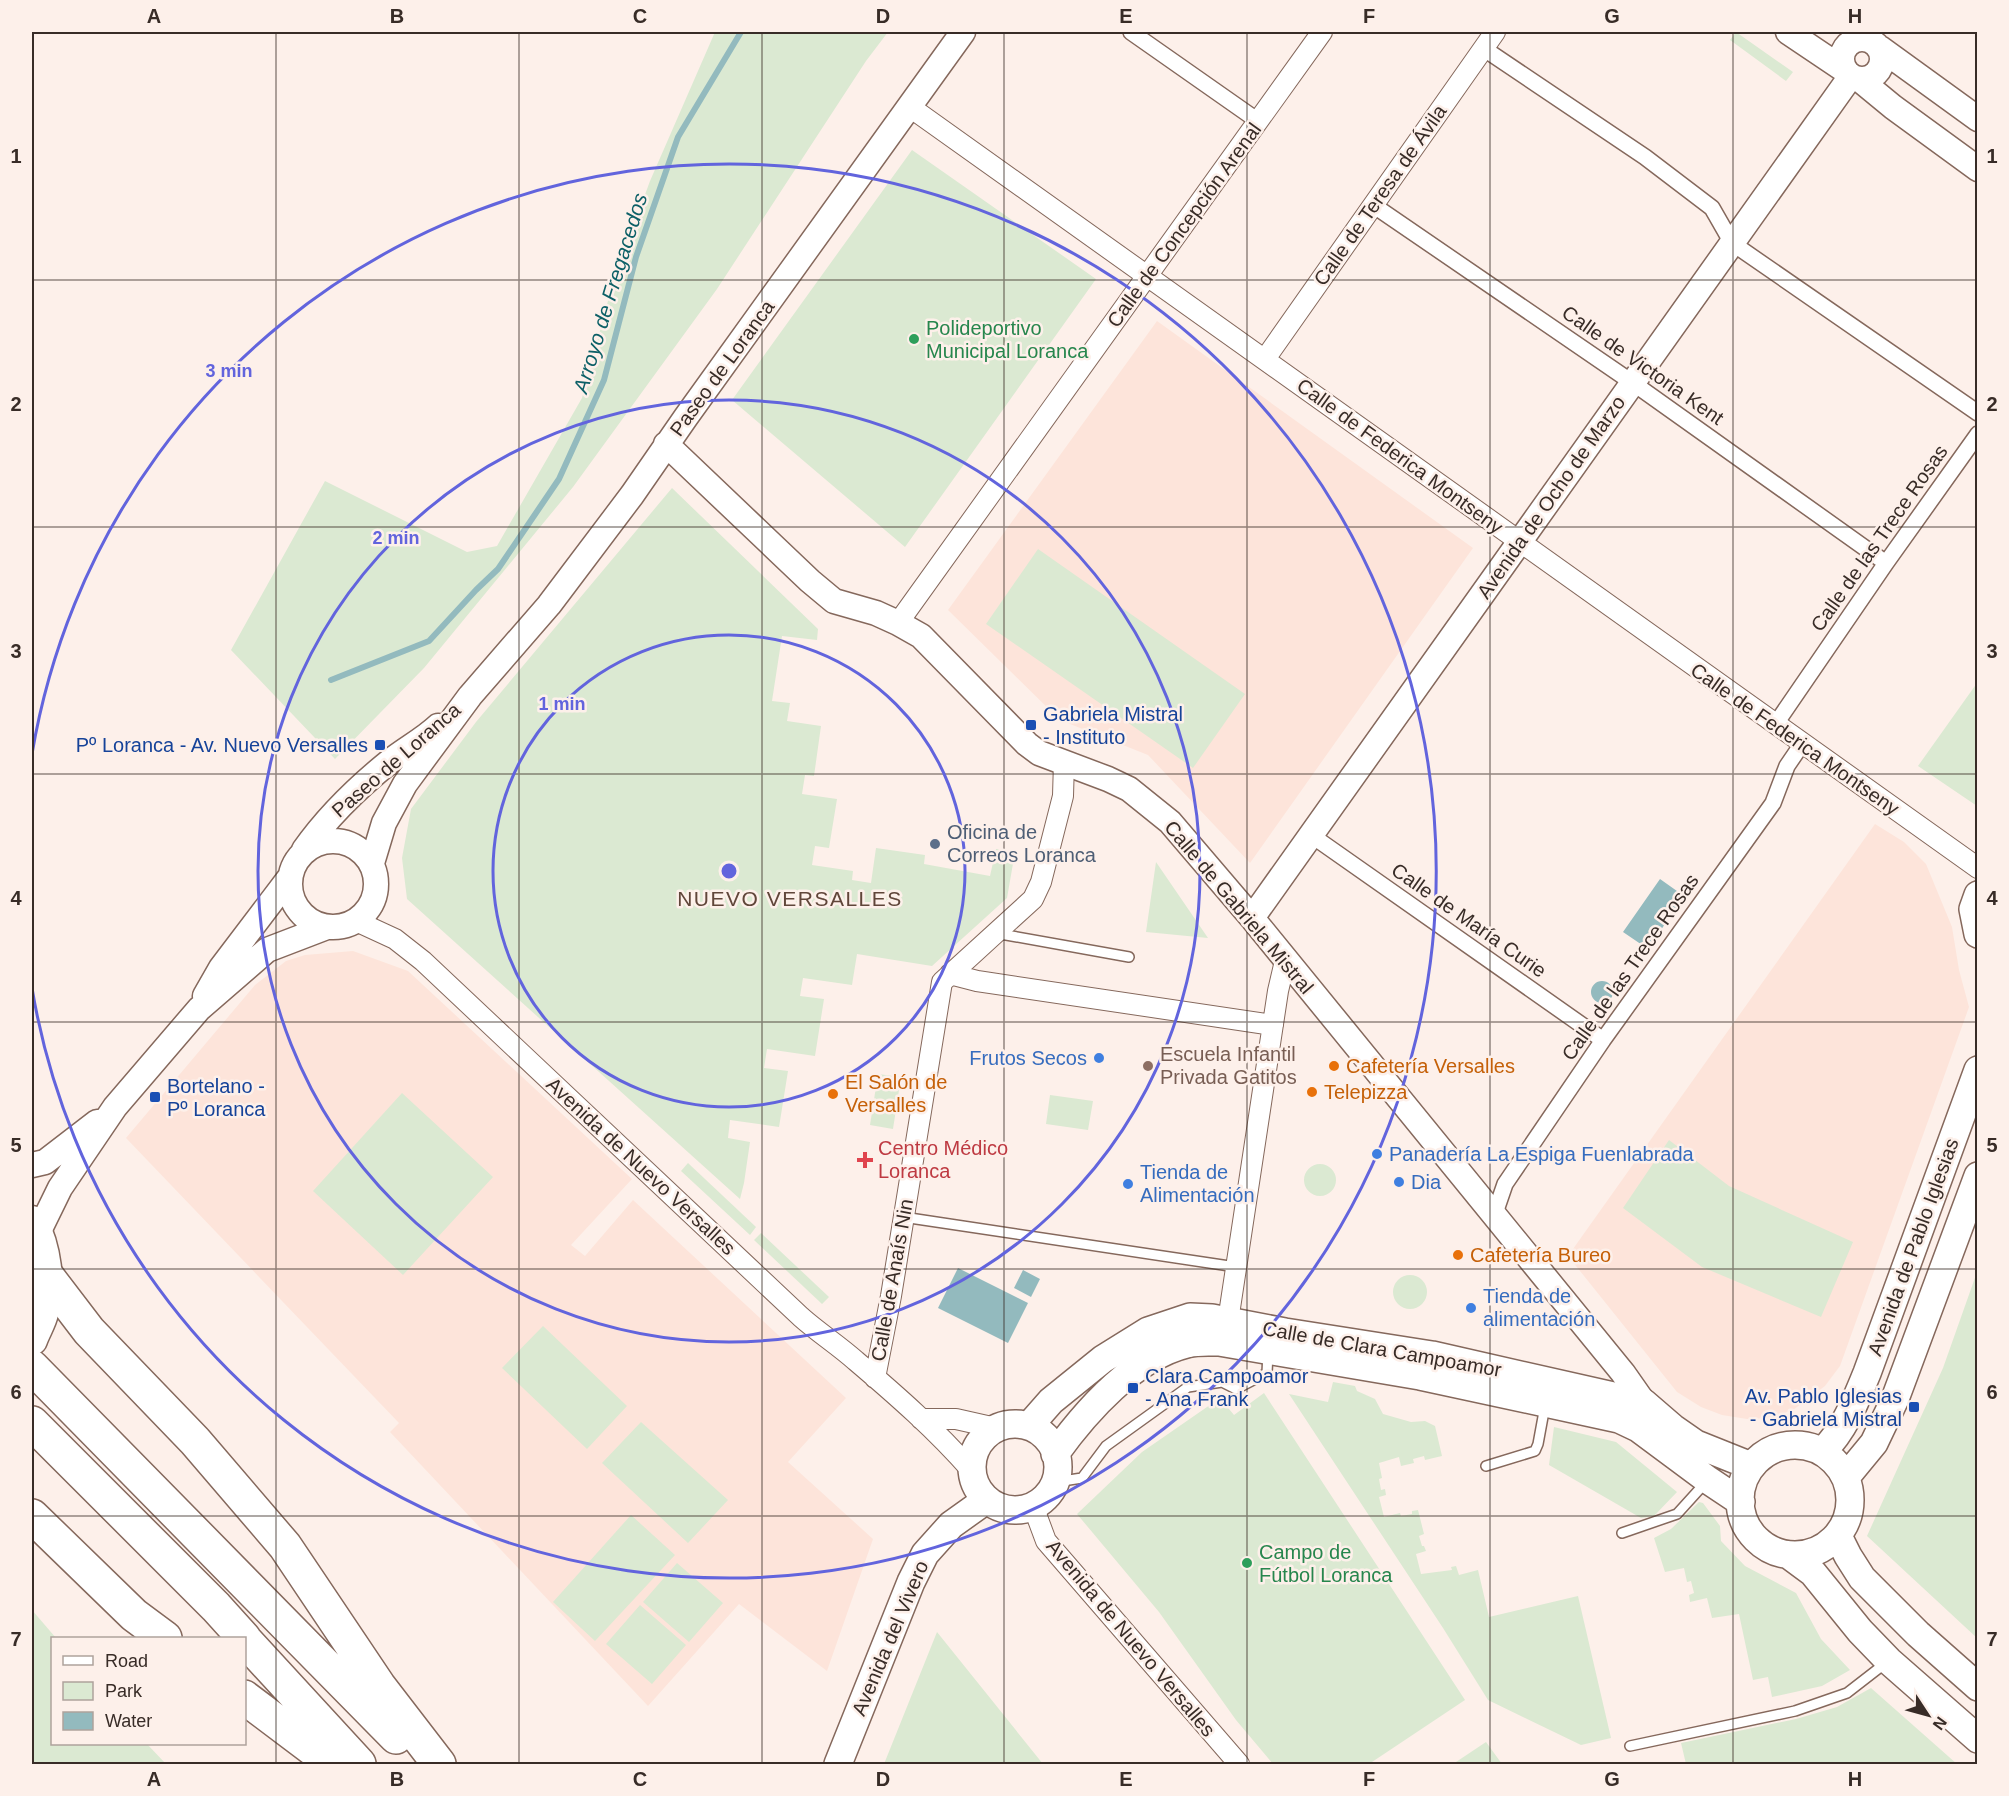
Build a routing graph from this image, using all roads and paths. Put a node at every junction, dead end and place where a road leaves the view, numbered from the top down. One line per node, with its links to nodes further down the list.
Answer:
1 (963, 32): 9 (street, Paseo de Loranca)
2 (1131, 32): 11 (street)
3 (1322, 32): 11 (street, Calle de Concepción Arenal)
4 (1495, 32): 7 (street, Calle de Teresa de Ávila)
5 (1788, 32): 8 (street)
6 (1872, 39): 8 (street); 8 (street); 10 (street)
7 (1483, 48): 13 (street, Calle de Teresa de Ávila); 14 (street)
8 (1852, 76): 12 (street); 14 (street, Avenida de Ocho de Marzo)
9 (910, 107): 15 (street, Calle de Federica Montseny); 20 (street, Paseo de Loranca)
10 (1977, 119)
11 (1258, 122): 15 (street, Calle de Concepción Arenal)
12 (1977, 169)
13 (1373, 205): 16 (street, Calle de Teresa de Ávila); 17 (street, Calle de Victoria Kent)
14 (1732, 243): 17 (street, Avenida de Ocho de Marzo); 18 (street)
15 (1148, 276): 16 (street, Calle de Federica Montseny); 23 (street, Calle de Concepción Arenal)
16 (1265, 359): 21 (street, Calle de Federica Montseny)
17 (1633, 383): 21 (street, Avenida de Ocho de Marzo); 22 (street, Calle de Victoria Kent)
18 (1977, 413)
19 (1977, 434): 22 (street, Calle de las Trece Rosas)
20 (666, 444): 23 (street, Calle de Gabriela Mistral); 24 (street, Paseo de Loranca)
21 (1520, 541): 25 (street, Calle de Federica Montseny); 28 (street, Avenida de Ocho de Marzo)
22 (1886, 563): 25 (street, Calle de las Trece Rosas)
23 (898, 623): 27 (street, Calle de Gabriela Mistral)
24 (470, 696): 29 (street, Paseo de Loranca); 30 (street, Paseo de Loranca)
25 (1775, 725): 26 (street, Calle de Federica Montseny)
26 (1802, 744): 31 (street, Calle de Federica Montseny); 44 (street, Calle de las Trece Rosas)
27 (1064, 762): 34 (street, Calle de Gabriela Mistral); 37 (street, Calle de Anaís Nin)
28 (1311, 835): 34 (street, Avenida de Ocho de Marzo); 44 (street, Calle de María Curie)
29 (301, 855): 30 (street); 32 (street)
30 (372, 863): 35 (street)
31 (1977, 868)
32 (290, 877): 36 (street); 42 (street)
33 (1977, 895): 38 (main road)
34 (1252, 918): 40 (street, Calle de Gabriela Mistral)
35 (356, 921): 36 (street); 58 (street, Avenida de Nuevo Versalles)
36 (327, 927): 42 (street)
37 (994, 933): 39 (lane); 41 (street, Calle de Anaís Nin)
38 (1977, 934)
39 (1129, 957)
40 (1285, 961): 43 (street); 49 (street, Calle de Gabriela Mistral)
41 (950, 974): 43 (street); 50 (street, Calle de Anaís Nin)
42 (199, 1009): 46 (street)
43 (1273, 1025): 52 (street)
44 (1603, 1040): 49 (street, Calle de las Trece Rosas)
45 (1977, 1070): 65 (main road, Avenida de Pablo Iglesias)
46 (115, 1107): 47 (street); 51 (street)
47 (32, 1165)
48 (1977, 1176): 70 (main road, Avenida de Pablo Iglesias)
49 (1494, 1216): 59 (street, Calle de Gabriela Mistral)
50 (903, 1217): 52 (lane); 58 (street, Calle de Anaís Nin)
51 (35, 1227): 53 (main road)
52 (1236, 1267): 54 (street)
53 (47, 1276): 55 (main road); 91 (highway)
54 (1228, 1321): 59 (main road, Calle de Clara Campoamor); 63 (main road, Calle de Clara Campoamor)
55 (37, 1327)
56 (1269, 1350): 60 (main road, Calle de Clara Campoamor); 66 (main road, Calle de Clara Campoamor); 72 (lane)
57 (32, 1367): 90 (highway)
58 (875, 1378): 61 (street, Avenida de Nuevo Versalles)
59 (1644, 1402): 68 (main road, Calle de Clara Campoamor)
60 (1546, 1403): 67 (lane); 71 (main road, Calle de Clara Campoamor)
61 (921, 1419): 64 (street); 69 (street, Avenida de Nuevo Versalles)
62 (32, 1423): 81 (highway)
63 (1029, 1426): 64 (main road); 66 (main road)
64 (996, 1428): 69 (main road)
65 (1823, 1451): 68 (main road); 70 (main road)
66 (1055, 1454): 72 (main road)
67 (1486, 1466)
68 (1751, 1466): 74 (main road)
69 (971, 1470): 73 (main road)
70 (1846, 1477): 78 (main road)
71 (1708, 1480): 74 (main road, Calle de Clara Campoamor); 77 (lane)
72 (1056, 1482): 75 (main road)
73 (986, 1500): 75 (main road); 92 (main road, Avenida del Vivero)
74 (1741, 1502): 79 (main road)
75 (1033, 1506): 93 (street, Avenida de Nuevo Versalles)
76 (32, 1516): 80 (highway)
77 (1622, 1533)
78 (1838, 1536): 79 (main road); 84 (main road)
79 (1790, 1556): 83 (main road)
80 (164, 1637)
81 (242, 1637)
82 (246, 1641): 89 (highway)
83 (1889, 1661): 86 (main road); 87 (lane)
84 (1977, 1687)
85 (246, 1699): 88 (highway)
86 (1977, 1739)
87 (1630, 1746)
88 (333, 1764)
89 (359, 1764)
90 (422, 1764)
91 (439, 1764)
92 (838, 1764)
93 (1239, 1764)

